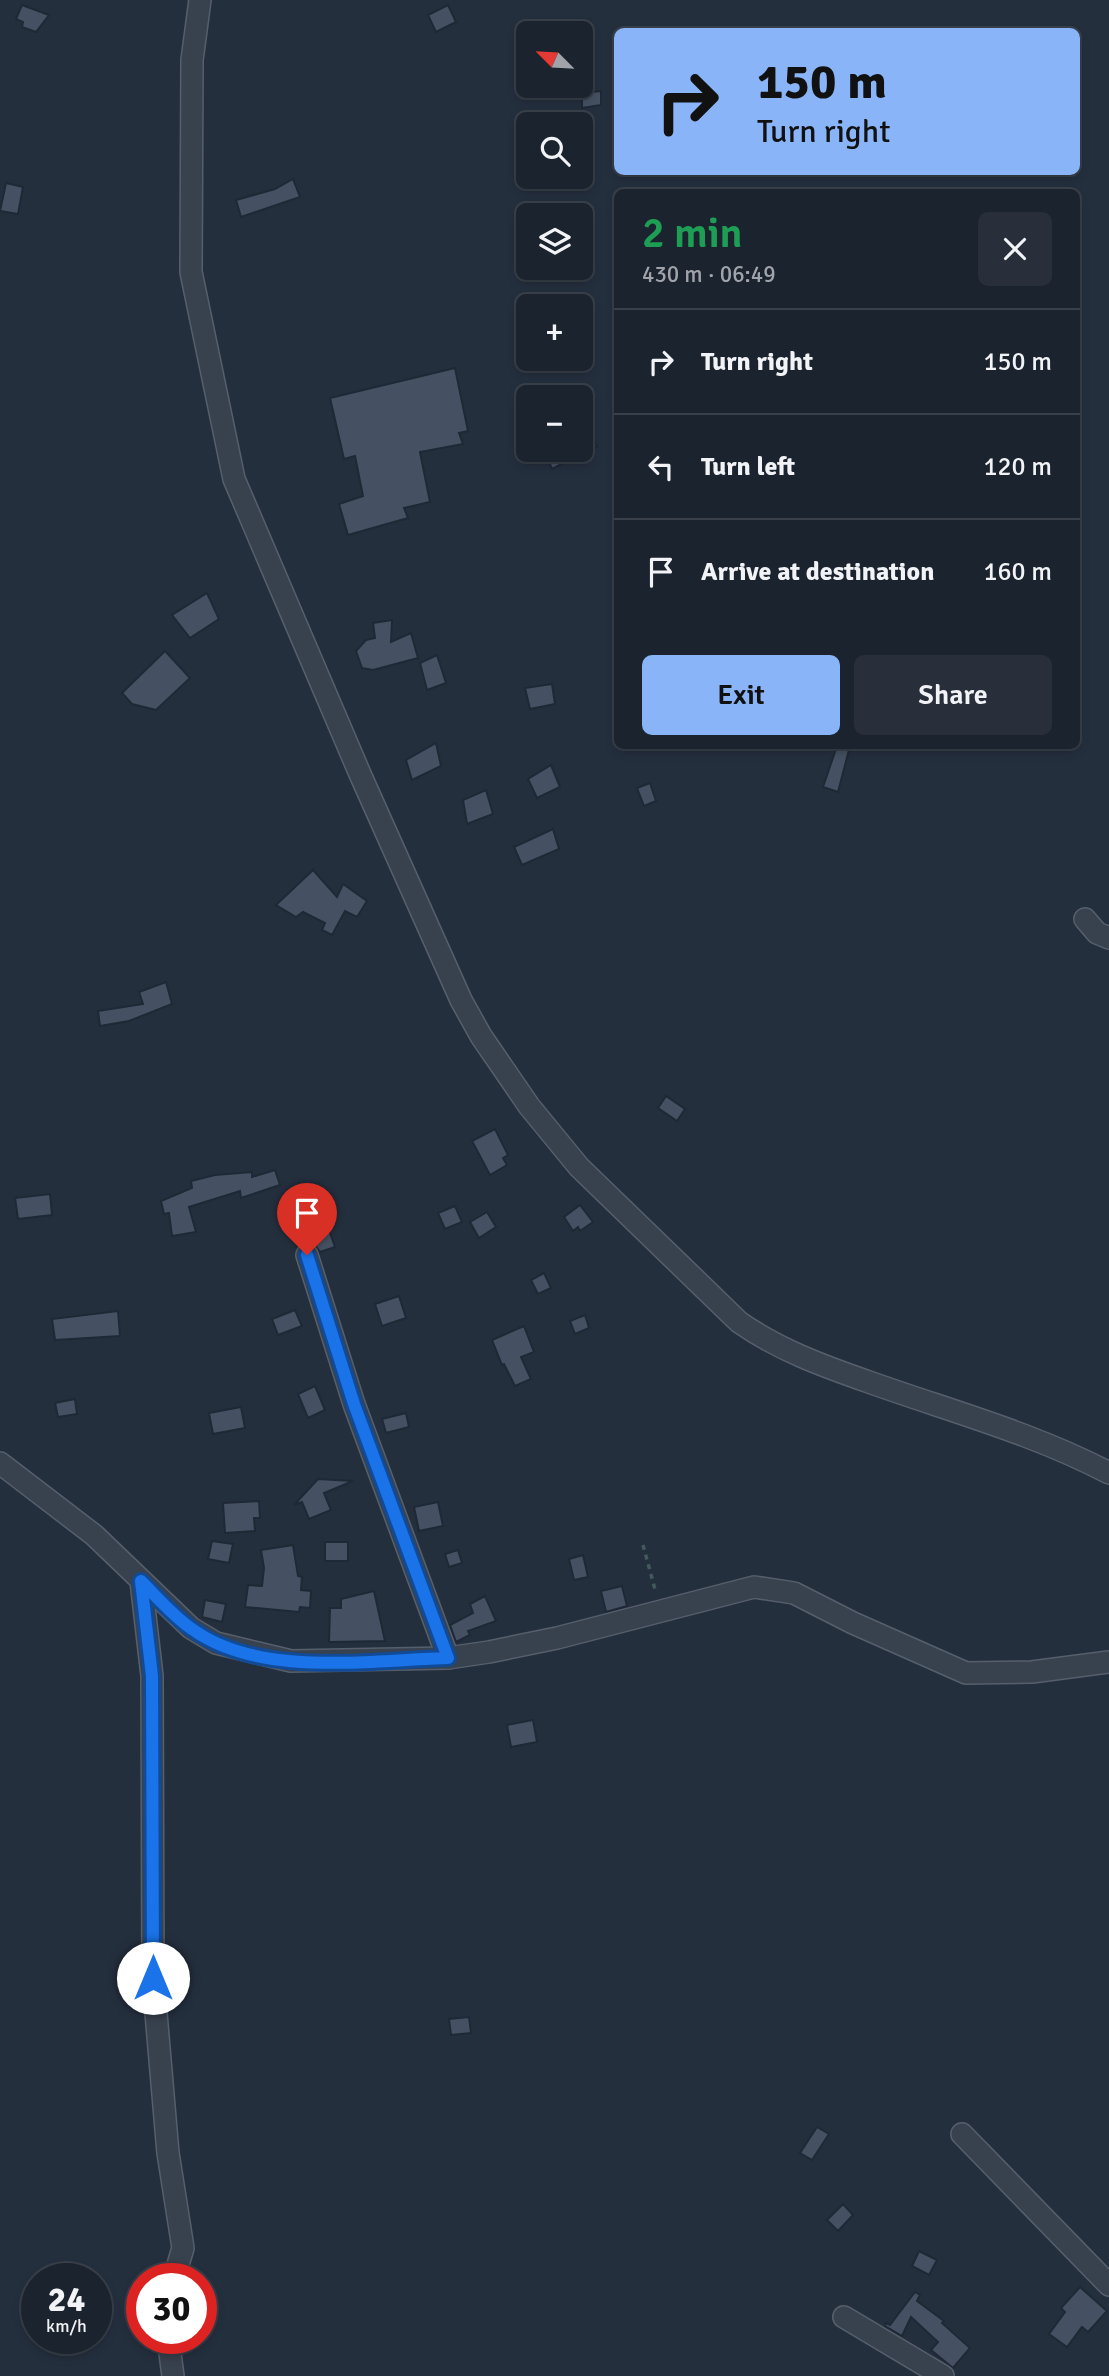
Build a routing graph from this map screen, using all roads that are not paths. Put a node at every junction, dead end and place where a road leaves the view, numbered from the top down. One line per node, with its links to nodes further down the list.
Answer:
1 (200, 0): 6 (street)
2 (1086, 919): 3 (street)
3 (1109, 938)
4 (307, 1255): 8 (street)
5 (0, 1463): 7 (street)
6 (1109, 1473)
7 (141, 1581): 8 (street); 11 (street)
8 (448, 1658): 9 (street)
9 (1109, 1662)
10 (962, 2134): 12 (street)
11 (178, 2263)
12 (1109, 2285)
13 (844, 2317): 16 (street)
14 (170, 2354): 15 (street)
15 (173, 2376)
16 (943, 2376)

